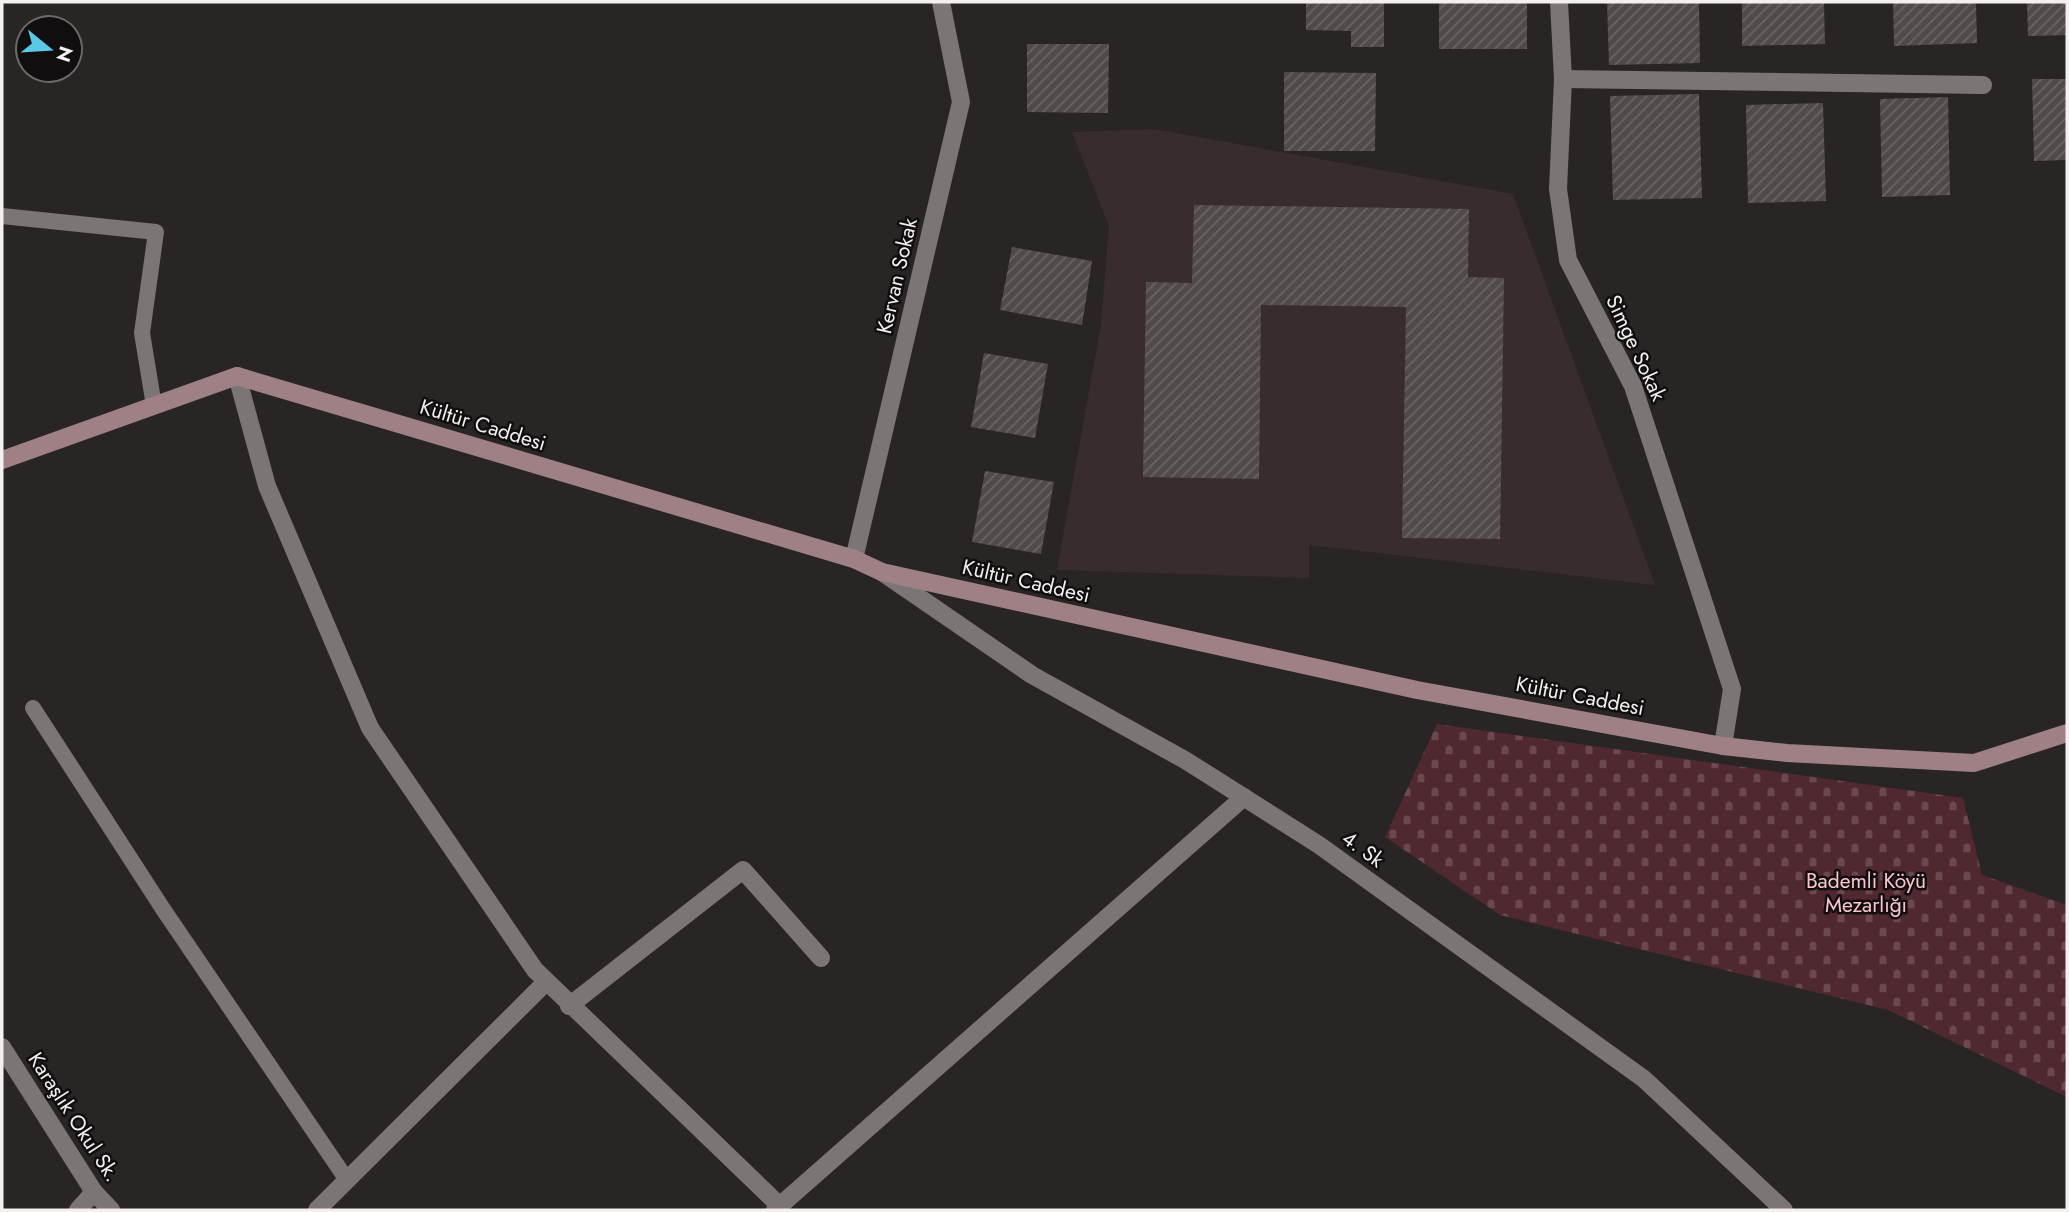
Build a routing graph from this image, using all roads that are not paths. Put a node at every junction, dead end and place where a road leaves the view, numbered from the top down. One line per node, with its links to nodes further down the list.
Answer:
1 (941, 2): 9 (street, Kervan Sokak)
2 (1559, 2): 3 (street, Simge Sokak)
3 (1563, 79): 4 (street); 13 (street, Simge Sokak)
4 (1983, 85)
5 (2, 216): 7 (lane)
6 (237, 376): 7 (street); 9 (street, Kültür Caddesi); 16 (street)
7 (154, 406): 8 (street)
8 (2, 460)
9 (855, 559): 10 (street, Kültür Caddesi)
10 (882, 572): 13 (street, Kültür Caddesi); 14 (street, 4. Sk)
11 (33, 708): 19 (lane)
12 (2067, 733): 13 (street, Kültür Caddesi)
13 (1723, 746)
14 (1244, 797): 21 (street); 25 (street, 4. Sk)
15 (821, 958): 17 (street)
16 (546, 982): 17 (street); 19 (street)
17 (569, 1006): 21 (street)
18 (2, 1049): 20 (street, Karaşlık Okul Sk.)
19 (347, 1180): 24 (street)
20 (94, 1192): 22 (street); 23 (street, Karaşlık Okul Sk.)
21 (778, 1208)
22 (78, 1210)
23 (111, 1210)
24 (317, 1210)
25 (1784, 1210)

